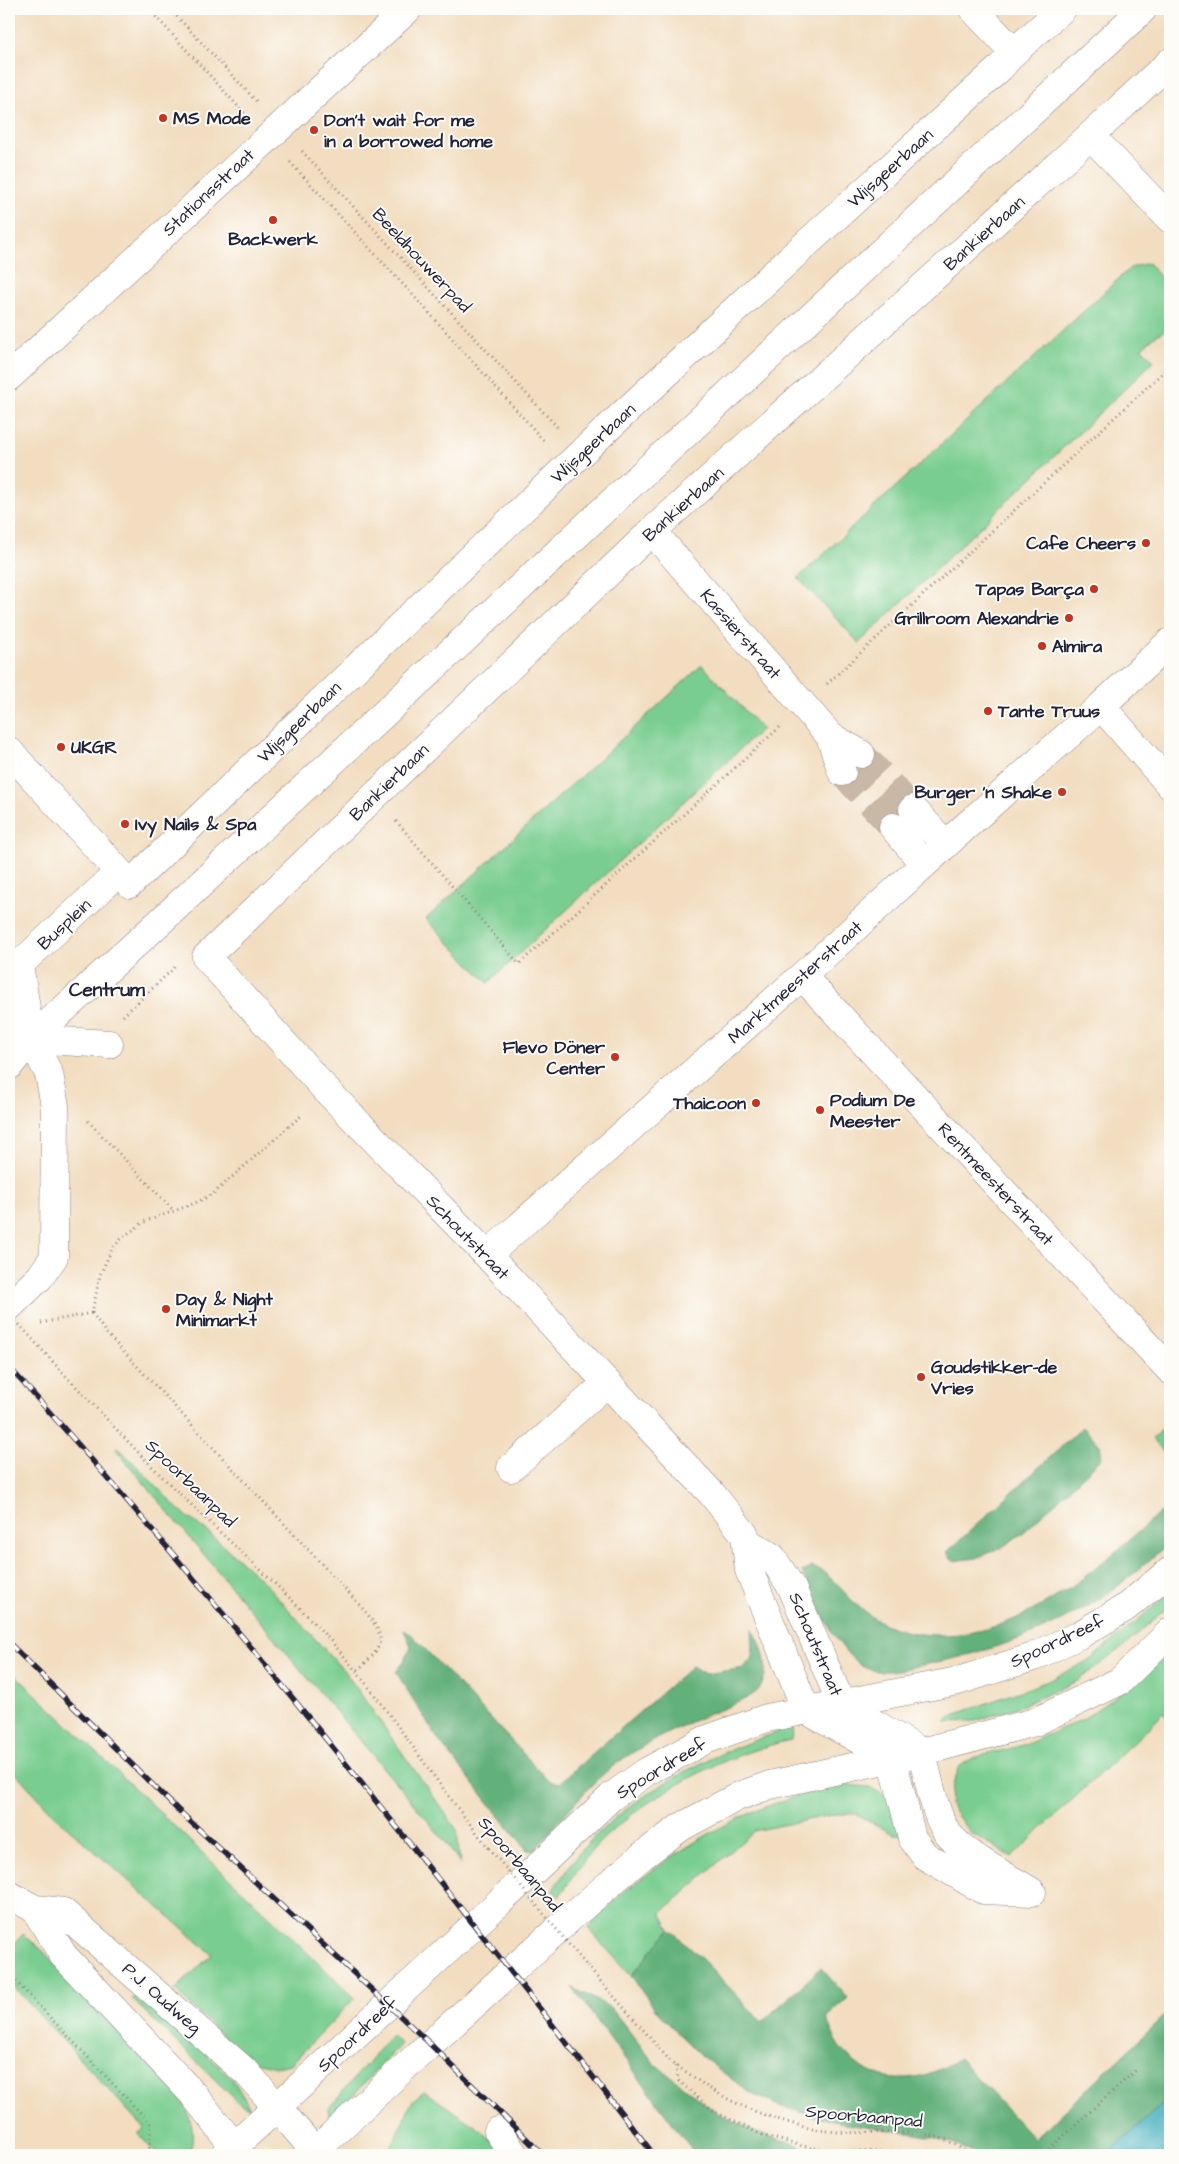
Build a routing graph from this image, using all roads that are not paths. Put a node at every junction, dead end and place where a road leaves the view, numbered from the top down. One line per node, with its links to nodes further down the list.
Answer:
1 (408, 9): 9 (street, Stationsstraat)
2 (973, 9): 5 (street)
3 (1062, 9): 5 (street, Wijsgeerbaan)
4 (1143, 9): 26 (street)
5 (1014, 52): 22 (street, Wijsgeerbaan)
6 (1170, 62): 7 (street, Bankierbaan)
7 (1091, 136): 8 (street); 10 (street, Bankierbaan)
8 (1170, 219)
9 (9, 377)
10 (652, 532): 13 (street, Kassierstraat); 23 (street, Bankierbaan)
11 (1170, 642): 12 (street, Marktmeesterstraat)
12 (1101, 706): 17 (street); 20 (street, Marktmeesterstraat)
13 (830, 736): 15 (street, Kassierstraat); 16 (street, Kassierstraat)
14 (9, 751): 22 (street)
15 (861, 754)
16 (842, 772)
17 (1170, 785)
18 (913, 809): 20 (street)
19 (893, 827): 21 (street)
20 (945, 844): 21 (street, Marktmeesterstraat)
21 (924, 864): 25 (street, Marktmeesterstraat)
22 (124, 878): 24 (street, Busplein)
23 (206, 957): 29 (street, Schoutstraat)
24 (14, 960): 26 (street, Busplein)
25 (802, 976): 29 (street, Marktmeesterstraat); 31 (street, Rentmeesterstraat)
26 (20, 1037): 27 (street); 28 (street); 30 (street, Busplein)
27 (109, 1044)
28 (9, 1066)
29 (487, 1255): 32 (street, Schoutstraat)
30 (9, 1307)
31 (1170, 1370)
32 (607, 1383): 33 (street); 34 (street, Schoutstraat)
33 (512, 1468)
34 (747, 1542): 37 (street, Schoutstraat); 38 (street, Schoutstraat)
35 (1170, 1571): 37 (street, Spoordreef)
36 (1170, 1632): 39 (street)
37 (841, 1703): 38 (street, Spoordreef); 39 (street, Schoutstraat)
38 (806, 1710): 40 (street, Schoutstraat); 43 (street, Spoordreef)
39 (922, 1752): 40 (street); 40 (street)
40 (892, 1758): 46 (street)
41 (9, 1896): 42 (street, P.J. Oudweg)
42 (35, 1909): 43 (street, P.J. Oudweg); 45 (street)
43 (277, 2107): 45 (street, Spoordreef); 46 (street, P.J. Oudweg)
44 (498, 2130): 47 (street)
45 (234, 2152)
46 (315, 2154)
47 (514, 2155)

